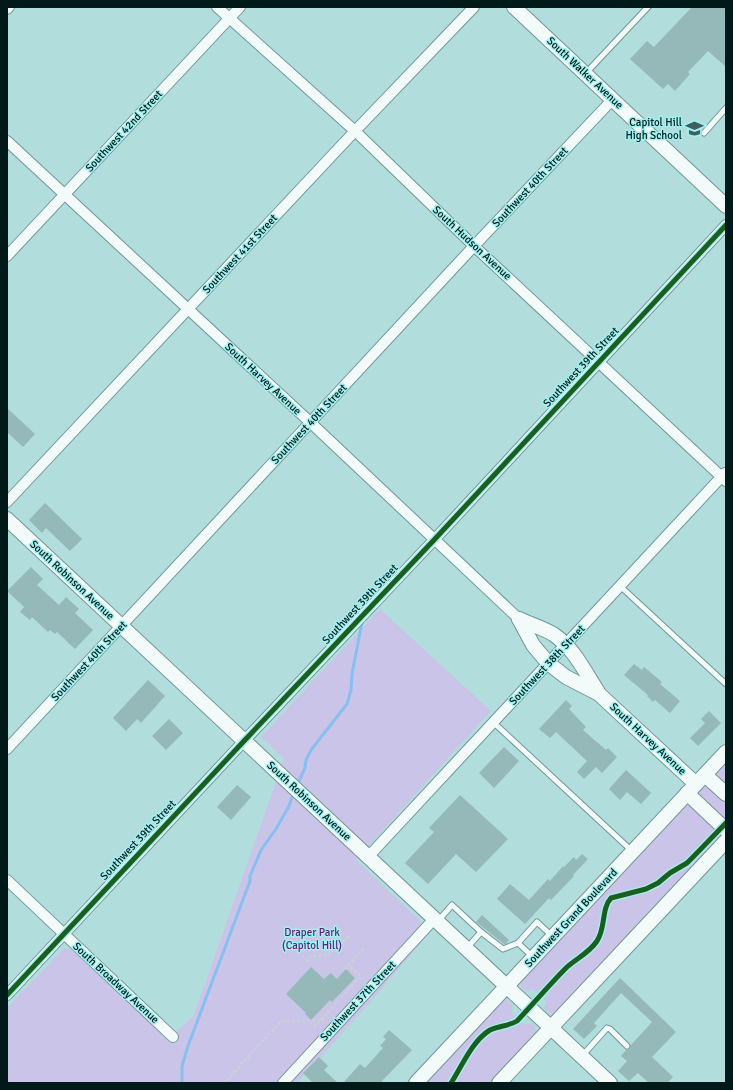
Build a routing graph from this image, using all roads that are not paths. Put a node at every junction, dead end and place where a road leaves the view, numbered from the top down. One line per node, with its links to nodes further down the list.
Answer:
1 (217, 7): 6 (street, South Hudson Avenue)
2 (240, 7): 6 (street, Southwest 42nd Street)
3 (474, 7): 10 (street, Southwest 41st Street)
4 (514, 7): 7 (street, South Walker Avenue)
5 (648, 7): 7 (lane)
6 (229, 19): 10 (street, South Hudson Avenue); 13 (street, Southwest 42nd Street)
7 (586, 74): 8 (street, South Walker Avenue)
8 (613, 99): 14 (street, South Walker Avenue); 16 (street, Southwest 40th Street)
9 (725, 110): 11 (lane)
10 (355, 131): 16 (street, South Hudson Avenue); 18 (street, Southwest 41st Street)
11 (704, 133)
12 (7, 141): 13 (street, South Harvey Avenue)
13 (64, 195): 17 (street, Southwest 42nd Street); 18 (street, South Harvey Avenue)
14 (726, 206)
15 (726, 225): 19 (street, Southwest 39th Street)
16 (474, 246): 19 (street, South Hudson Avenue); 20 (street, Southwest 40th Street)
17 (7, 256)
18 (188, 309): 20 (street, South Harvey Avenue); 22 (street, Southwest 41st Street)
19 (599, 362): 21 (street, South Hudson Avenue); 24 (street, Southwest 39th Street)
20 (310, 423): 24 (street, South Harvey Avenue); 27 (street, Southwest 40th Street)
21 (725, 477): 25 (street, Southwest 38th Street)
22 (7, 502)
23 (7, 519): 27 (street, South Robinson Avenue)
24 (434, 540): 26 (street, South Harvey Avenue); 33 (street, Southwest 39th Street)
25 (620, 586): 28 (street, Southwest 38th Street); 30 (lane)
26 (519, 619): 28 (street, South Harvey Avenue); 29 (street, South Harvey Avenue)
27 (122, 626): 33 (street, South Robinson Avenue); 34 (street, Southwest 40th Street)
28 (565, 645): 29 (street, Southwest 38th Street); 31 (street, South Harvey Avenue)
29 (548, 663): 31 (street, South Harvey Avenue); 32 (street, Southwest 38th Street)
30 (726, 684)
31 (599, 694): 36 (street, South Harvey Avenue)
32 (493, 722): 40 (lane); 41 (street, Southwest 38th Street)
33 (244, 741): 41 (street, South Robinson Avenue); 45 (street, Southwest 39th Street)
34 (7, 749)
35 (726, 752): 36 (street, Southwest Grand Boulevard)
36 (696, 784): 37 (street, South Harvey Avenue); 38 (street, South Harvey Avenue); 40 (street, Southwest Grand Boulevard)
37 (726, 794)
38 (726, 830)
39 (726, 841): 52 (street)
40 (633, 852): 46 (street, Southwest Grand Boulevard)
41 (368, 856): 43 (street, South Robinson Avenue)
42 (7, 880): 45 (street, South Broadway Avenue)
43 (435, 920): 44 (lane); 48 (street, South Robinson Avenue); 56 (street, Southwest 37th Street)
44 (481, 932): 47 (lane); 48 (lane)
45 (65, 934): 51 (street, Southwest 39th Street); 53 (street, South Broadway Avenue)
46 (553, 937): 47 (lane); 49 (street, Southwest Grand Boulevard)
47 (518, 942): 49 (lane)
48 (466, 949): 50 (street, South Robinson Avenue)
49 (534, 957): 50 (street, Southwest Grand Boulevard)
50 (507, 987): 52 (street, South Robinson Avenue); 57 (street, Southwest Grand Boulevard)
51 (7, 996)
52 (550, 1028): 55 (street, South Robinson Avenue); 58 (street)
53 (173, 1037)
54 (627, 1046): 55 (lane)
55 (582, 1057): 59 (street, South Robinson Avenue)
56 (283, 1083)
57 (416, 1083)
58 (499, 1083)
59 (610, 1083)

